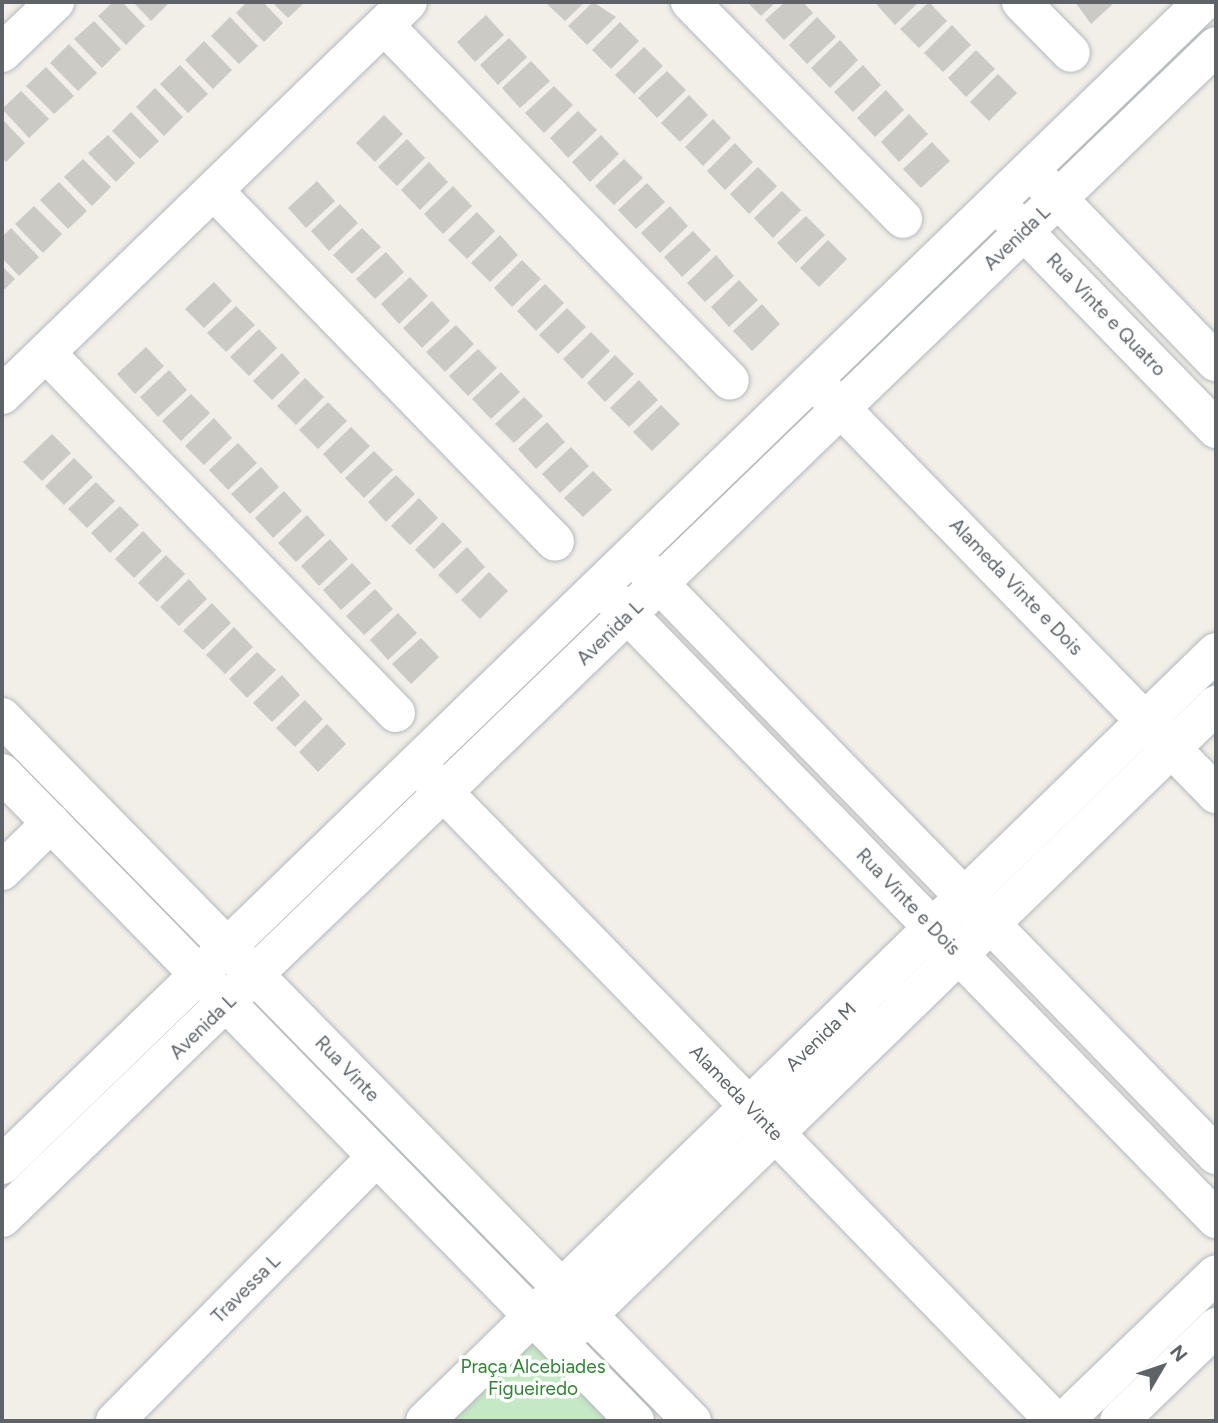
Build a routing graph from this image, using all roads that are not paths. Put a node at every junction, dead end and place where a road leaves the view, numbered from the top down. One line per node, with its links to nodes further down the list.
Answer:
1 (690, 2): 13 (street)
2 (1021, 2): 8 (street)
3 (1203, 2): 9 (street, Avenida L)
4 (43, 5): 7 (street)
5 (396, 13): 10 (street); 17 (street)
6 (1216, 46): 11 (street, Avenida L)
7 (2, 53)
8 (1071, 53)
9 (1030, 170): 11 (street); 12 (street, Avenida L)
10 (214, 191): 15 (street); 22 (street)
11 (1058, 198): 14 (street, Avenida L); 16 (street)
12 (996, 202): 14 (street, Rua Vinte e Quatro); 18 (street, Avenida L)
13 (903, 219)
14 (1025, 231): 20 (street, Avenida L); 21 (street, Rua Vinte e Quatro)
15 (46, 353): 19 (street); 29 (street)
16 (1216, 362)
17 (730, 381)
18 (814, 382): 20 (street, Alameda Vinte e Dois); 23 (street, Avenida L)
19 (2, 396)
20 (842, 408): 24 (street, Avenida L); 31 (street, Alameda Vinte e Dois)
21 (1216, 429)
22 (555, 542)
23 (632, 556): 24 (street); 25 (street, Avenida L)
24 (660, 584): 26 (street, Avenida L); 39 (street)
25 (600, 587): 26 (street, Rua Vinte e Dois); 33 (street, Avenida L)
26 (628, 614): 35 (street, Avenida L); 41 (street, Rua Vinte e Dois)
27 (1216, 652): 31 (street, Avenida M)
28 (1216, 705): 32 (street, Avenida M)
29 (396, 713)
30 (2, 717): 42 (street, Rua Vinte)
31 (1145, 721): 32 (street, Alameda Vinte e Dois); 39 (street, Avenida M)
32 (1171, 748): 36 (street, Alameda Vinte e Dois); 40 (street, Avenida M)
33 (417, 764): 35 (street, Alameda Vinte); 42 (street, Avenida L)
34 (2, 772): 37 (street, Rua Vinte)
35 (444, 793): 45 (street, Avenida L); 47 (street, Alameda Vinte)
36 (1216, 794)
37 (51, 823): 38 (street); 44 (street, Rua Vinte)
38 (2, 871)
39 (964, 897): 40 (street); 41 (street, Avenida M)
40 (991, 924): 43 (street, Avenida M); 49 (street)
41 (933, 928): 43 (street, Rua Vinte e Dois); 47 (street, Avenida M)
42 (225, 946): 44 (street, Avenida L); 45 (street, Rua Vinte)
43 (959, 955): 48 (street, Avenida M); 53 (street, Rua Vinte e Dois)
44 (198, 973): 46 (street, Rua Vinte); 51 (street, Avenida L)
45 (256, 976): 46 (street, Avenida L); 55 (street, Rua Vinte)
46 (227, 1004): 50 (street, Rua Vinte); 52 (street, Avenida L)
47 (749, 1106): 48 (street, Alameda Vinte); 55 (street, Avenida M)
48 (775, 1133): 56 (street, Avenida M); 64 (street, Alameda Vinte)
49 (1216, 1155)
50 (376, 1157): 57 (street, Rua Vinte); 60 (street, Travessa L)
51 (2, 1166)
52 (2, 1218)
53 (1216, 1219)
54 (1216, 1274): 65 (street)
55 (561, 1288): 56 (street, Rua Vinte); 57 (street, Avenida M)
56 (588, 1315): 59 (street, Avenida M); 63 (street, Rua Vinte)
57 (533, 1317): 59 (street, Rua Vinte); 61 (street, Avenida M)
58 (1216, 1327): 66 (street)
59 (559, 1343): 62 (street, Rua Vinte)
60 (115, 1421)
61 (425, 1421)
62 (635, 1421)
63 (692, 1421)
64 (1055, 1421)
65 (1063, 1421)
66 (1119, 1421)

